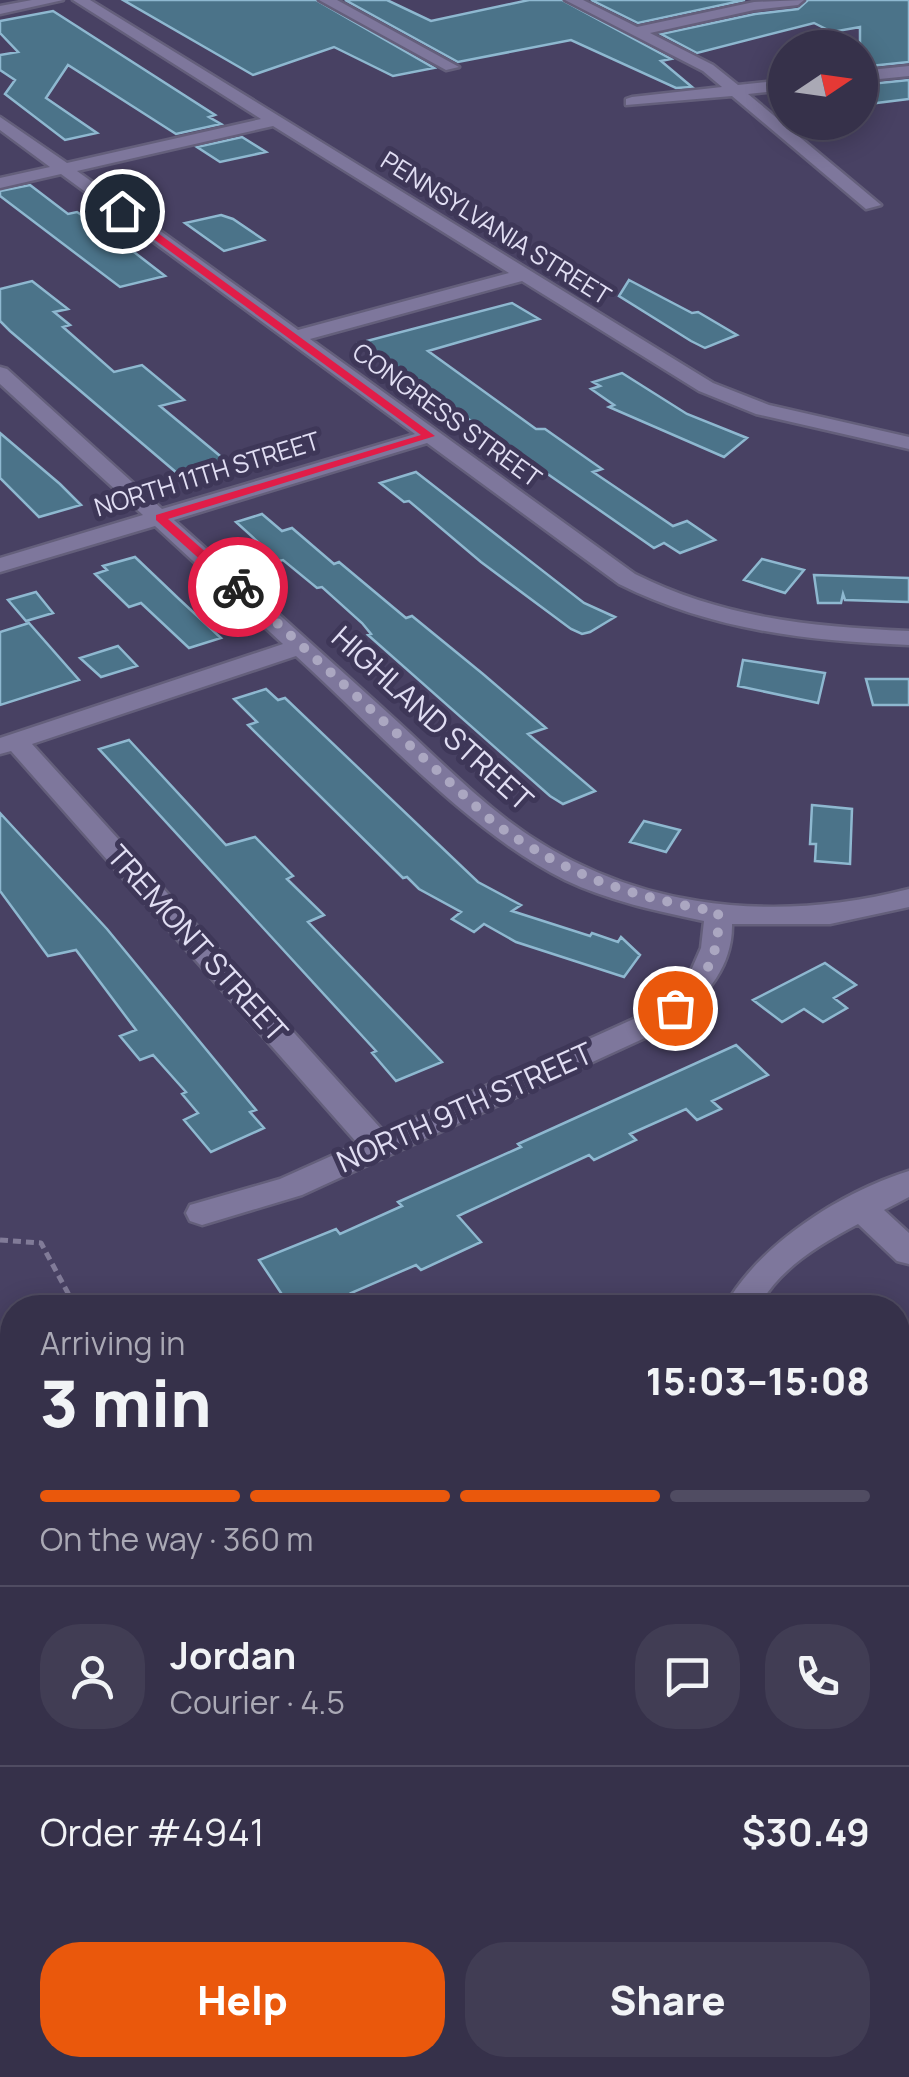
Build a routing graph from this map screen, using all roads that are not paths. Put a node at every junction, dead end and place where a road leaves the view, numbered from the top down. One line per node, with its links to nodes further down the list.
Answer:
1 (56, 0): 6 (street)
2 (80, 0): 15 (street, PENNSYLVANIA STREET)
3 (326, 0): 8 (street)
4 (572, 0): 7 (street)
5 (798, 1): 7 (street)
6 (0, 10)
7 (639, 32): 12 (street)
8 (452, 67)
9 (909, 71): 10 (street)
10 (878, 74)
11 (768, 87): 12 (street)
12 (736, 90): 13 (street); 18 (street)
13 (632, 102)
14 (0, 122): 16 (street, CONGRESS STREET)
15 (274, 122): 16 (street); 19 (street, PENNSYLVANIA STREET)
16 (64, 168): 17 (street); 20 (street, CONGRESS STREET)
17 (0, 183)
18 (872, 204)
19 (523, 274): 20 (street); 23 (street, PENNSYLVANIA STREET)
20 (294, 337): 22 (street, CONGRESS STREET)
21 (0, 373): 24 (street, HIGHLAND STREET)
22 (430, 436): 24 (street, NORTH 11TH STREET); 26 (street, CONGRESS STREET)
23 (909, 443)
24 (160, 518): 25 (street, NORTH 11TH STREET); 27 (street, HIGHLAND STREET)
25 (0, 565)
26 (909, 638)
27 (301, 646): 28 (street); 30 (street, HIGHLAND STREET)
28 (8, 744): 31 (street, TREMONT STREET)
29 (909, 898): 30 (street, HIGHLAND STREET)
30 (718, 912): 31 (street, NORTH 9TH STREET)
31 (378, 1146): 34 (street, NORTH 9TH STREET)
32 (909, 1183): 33 (street)
33 (860, 1208): 35 (street); 36 (street)
34 (202, 1213)
35 (909, 1252)
36 (749, 1295)

